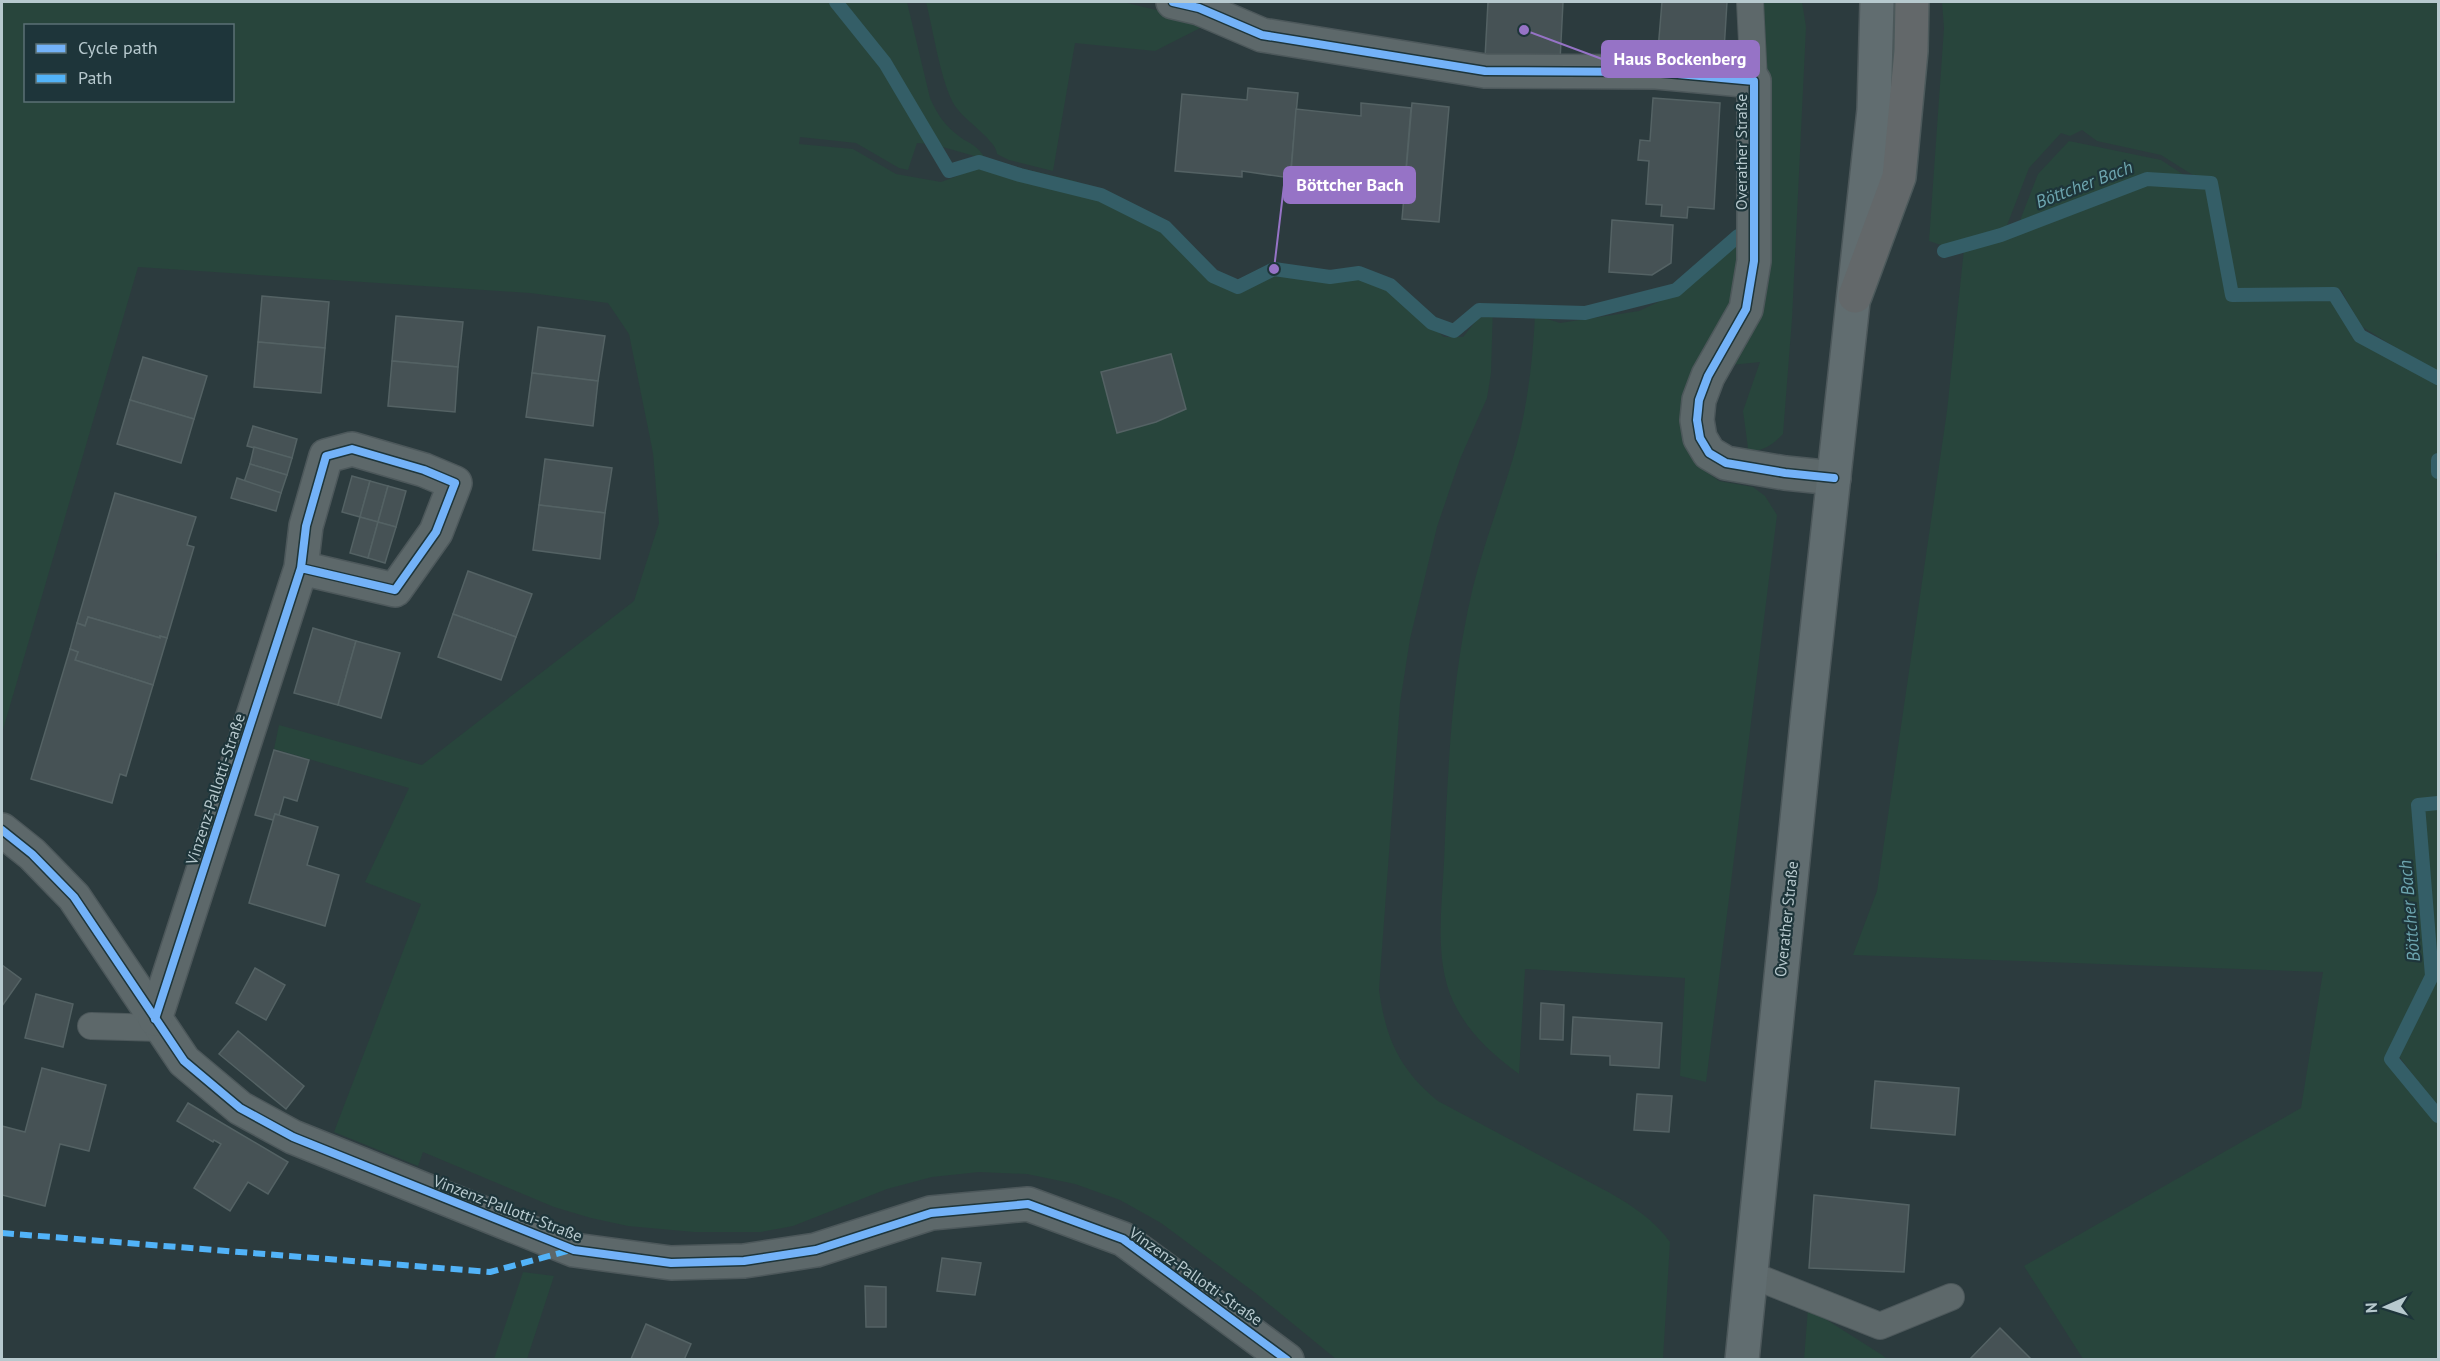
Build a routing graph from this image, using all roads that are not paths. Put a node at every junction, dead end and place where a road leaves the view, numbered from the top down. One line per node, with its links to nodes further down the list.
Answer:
1 (1173, 2): 5 (street, Overather Straße)
2 (1750, 2): 5 (lane)
3 (1877, 2): 6 (main road, Overather Straße)
4 (1912, 2): 6 (highway)
5 (1754, 81): 7 (street, Overather Straße)
6 (1855, 296): 7 (main road, Overather Straße)
7 (1834, 478): 12 (main road, Overather Straße)
8 (301, 568): 8 (street, Vinzenz-Pallotti-Straße); 10 (street, Vinzenz-Pallotti-Straße)
9 (2, 830): 10 (street, Vinzenz-Pallotti-Straße)
10 (158, 1024): 11 (lane); 14 (street, Vinzenz-Pallotti-Straße)
11 (91, 1026)
12 (1749, 1274): 13 (lane); 15 (main road, Overather Straße)
13 (1951, 1297)
14 (1287, 1359)
15 (1742, 1359)

